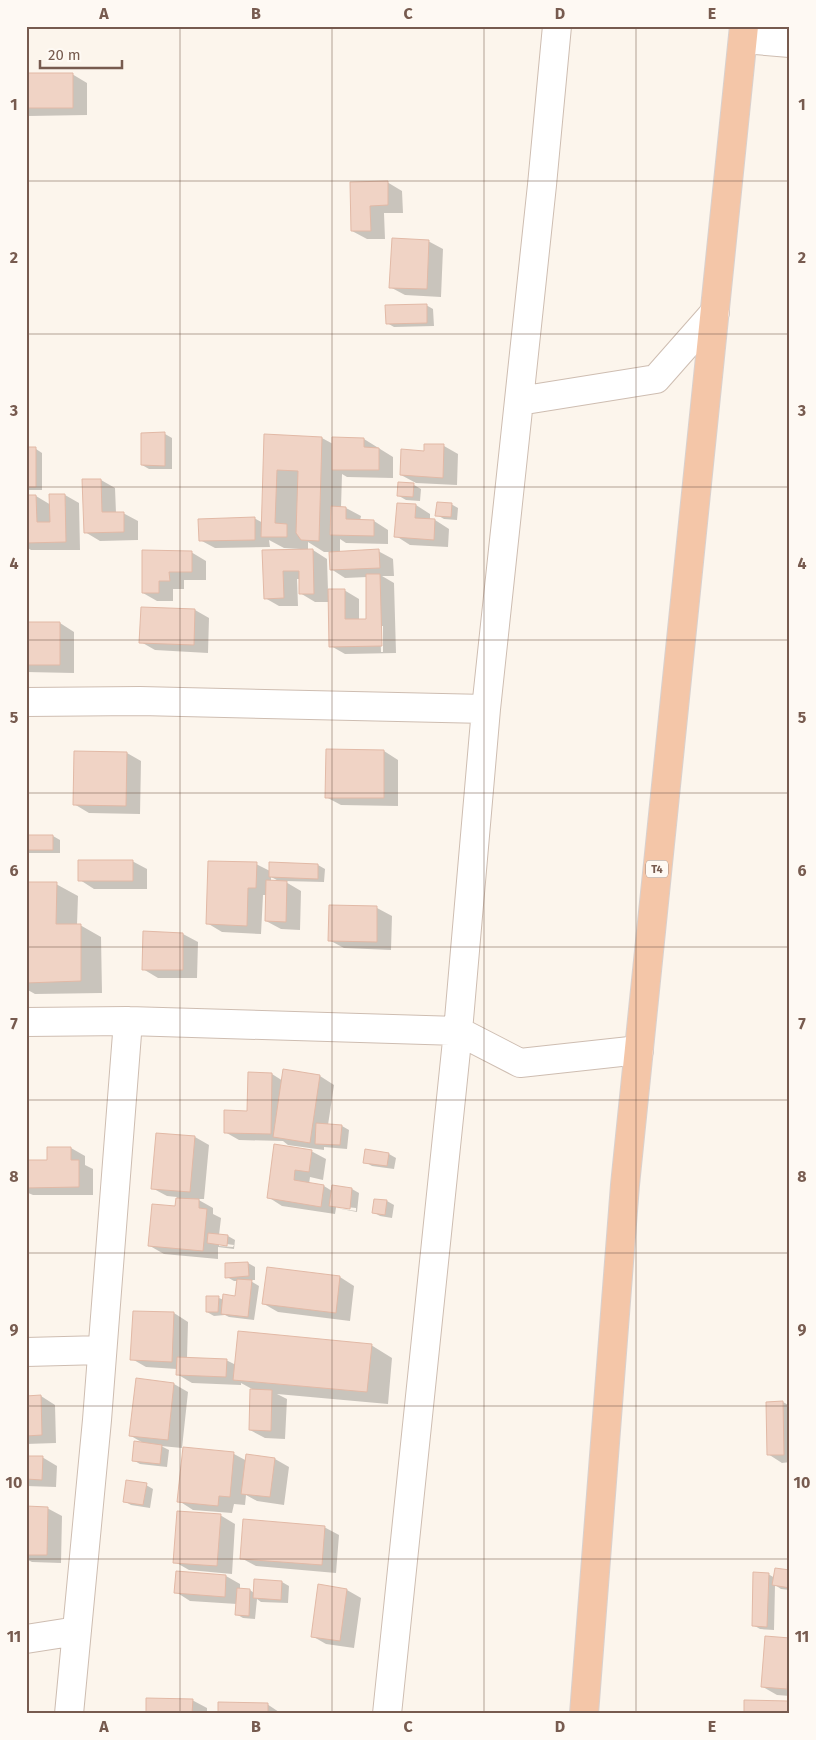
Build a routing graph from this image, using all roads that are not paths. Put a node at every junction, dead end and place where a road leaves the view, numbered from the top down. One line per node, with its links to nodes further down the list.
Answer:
1 (556, 26): 5 (street)
2 (743, 32): 3 (street); 4 (highway, T4)
3 (790, 43)
4 (715, 312): 5 (street); 11 (highway, T4)
5 (518, 401): 7 (street)
6 (26, 702): 7 (street)
7 (486, 709): 10 (street)
8 (128, 1021): 9 (street); 10 (street); 12 (street)
9 (26, 1022)
10 (458, 1031): 11 (street); 17 (street)
11 (639, 1050): 18 (highway, T4)
12 (102, 1350): 13 (street); 14 (street)
13 (26, 1352)
14 (77, 1630): 15 (street); 16 (street)
15 (26, 1639)
16 (69, 1714)
17 (387, 1714)
18 (584, 1714)

